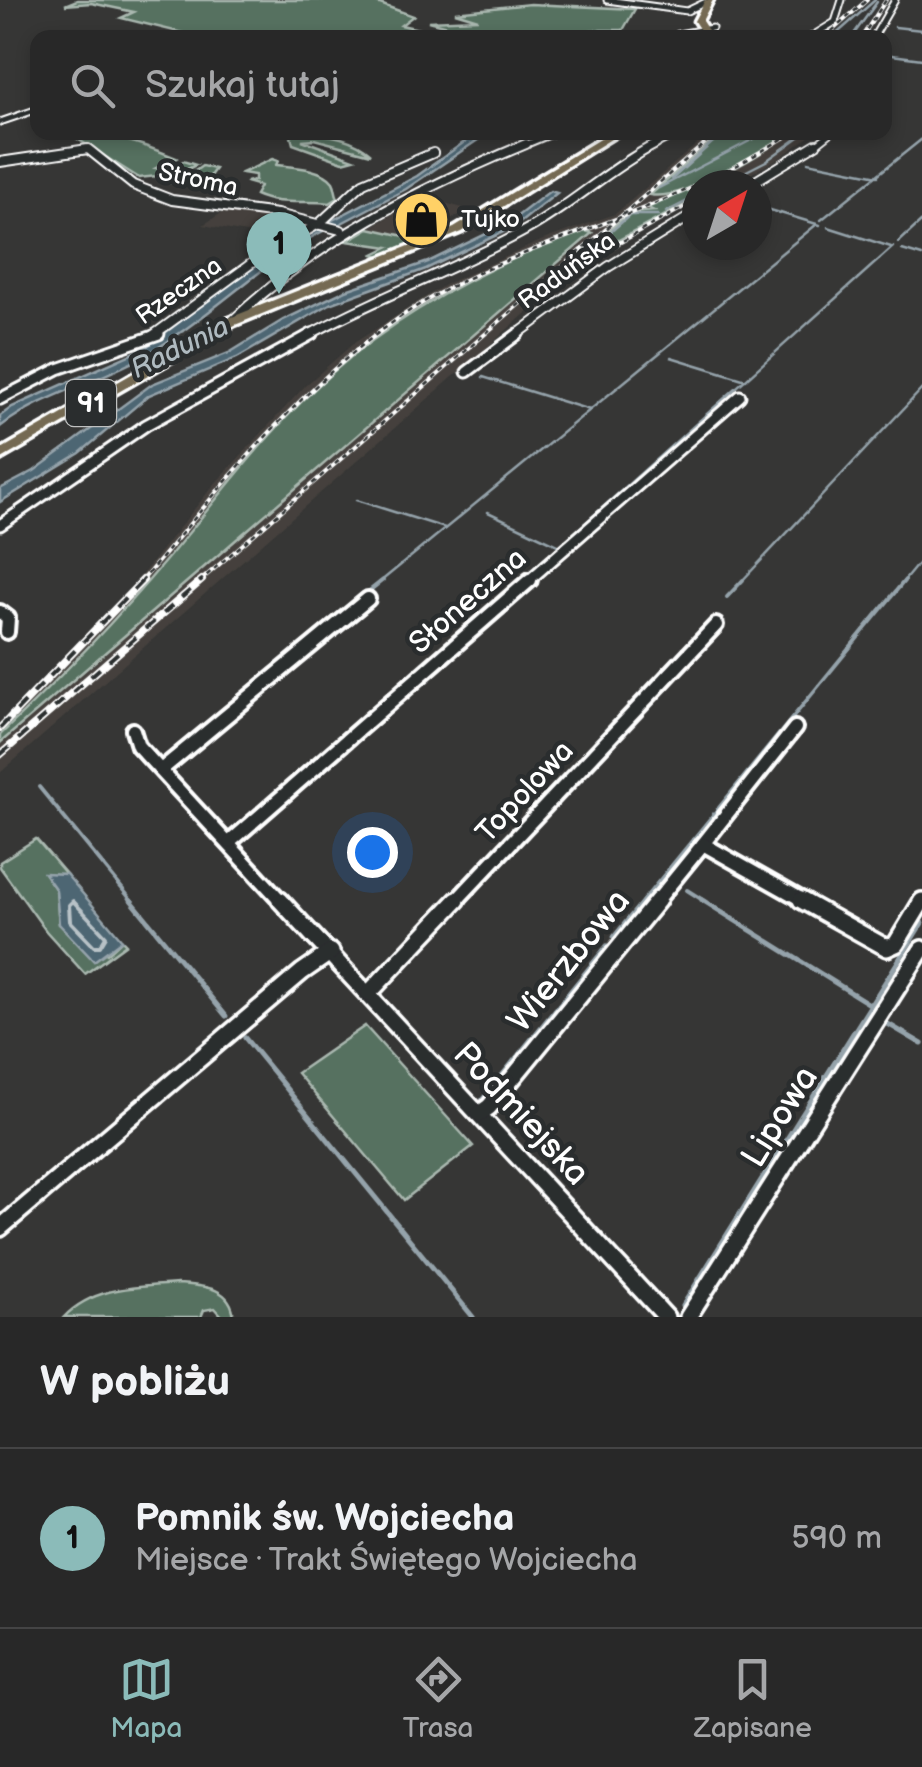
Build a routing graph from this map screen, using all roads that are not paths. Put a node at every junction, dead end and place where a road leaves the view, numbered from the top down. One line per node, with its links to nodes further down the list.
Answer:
1 (607, 0): 5 (street)
2 (842, 0): 7 (street)
3 (895, 0): 8 (street)
4 (707, 3): 5 (street); 6 (main road); 6 (main road)
5 (685, 11): 6 (street)
6 (700, 29)
7 (822, 30)
8 (878, 30)
9 (30, 113): 10 (street)
10 (0, 122)
11 (536, 140): 18 (street)
12 (605, 140): 23 (main road, 91)
13 (665, 140): 33 (street)
14 (822, 140): 17 (street)
15 (433, 153): 20 (street, Rzeczna)
16 (0, 162): 20 (street, Stroma)
17 (772, 173)
18 (402, 202): 21 (street); 22 (street)
19 (682, 220): 29 (street, Raduńska)
20 (321, 224): 21 (street, Stroma); 31 (street, Rzeczna)
21 (337, 229): 22 (street)
22 (295, 268): 24 (street)
23 (333, 283): 25 (main road, 91); 26 (main road, 91)
24 (272, 287): 25 (street); 26 (street); 27 (street)
25 (301, 293): 26 (main road, 91)
26 (262, 312): 27 (main road, 91); 28 (main road, 91)
27 (230, 322): 28 (main road, 91)
28 (182, 351): 32 (main road, 91)
29 (467, 372)
30 (740, 396): 41 (street, Słoneczna)
31 (0, 399)
32 (0, 456)
33 (0, 525)
34 (368, 599): 40 (street)
35 (0, 612): 37 (street)
36 (716, 626): 46 (street, Topolowa)
37 (6, 632)
38 (795, 728): 42 (street, Wierzbowa)
39 (133, 730): 40 (street, Podmiejska)
40 (161, 770): 41 (street, Podmiejska)
41 (230, 842): 45 (street, Podmiejska)
42 (703, 844): 43 (street); 47 (street, Wierzbowa)
43 (922, 902)
44 (922, 949): 50 (street, Lipowa)
45 (331, 952): 46 (street, Podmiejska); 48 (street)
46 (369, 993): 47 (street, Podmiejska)
47 (479, 1114): 49 (street, Podmiejska)
48 (0, 1228)
49 (666, 1317)
50 (688, 1317)

